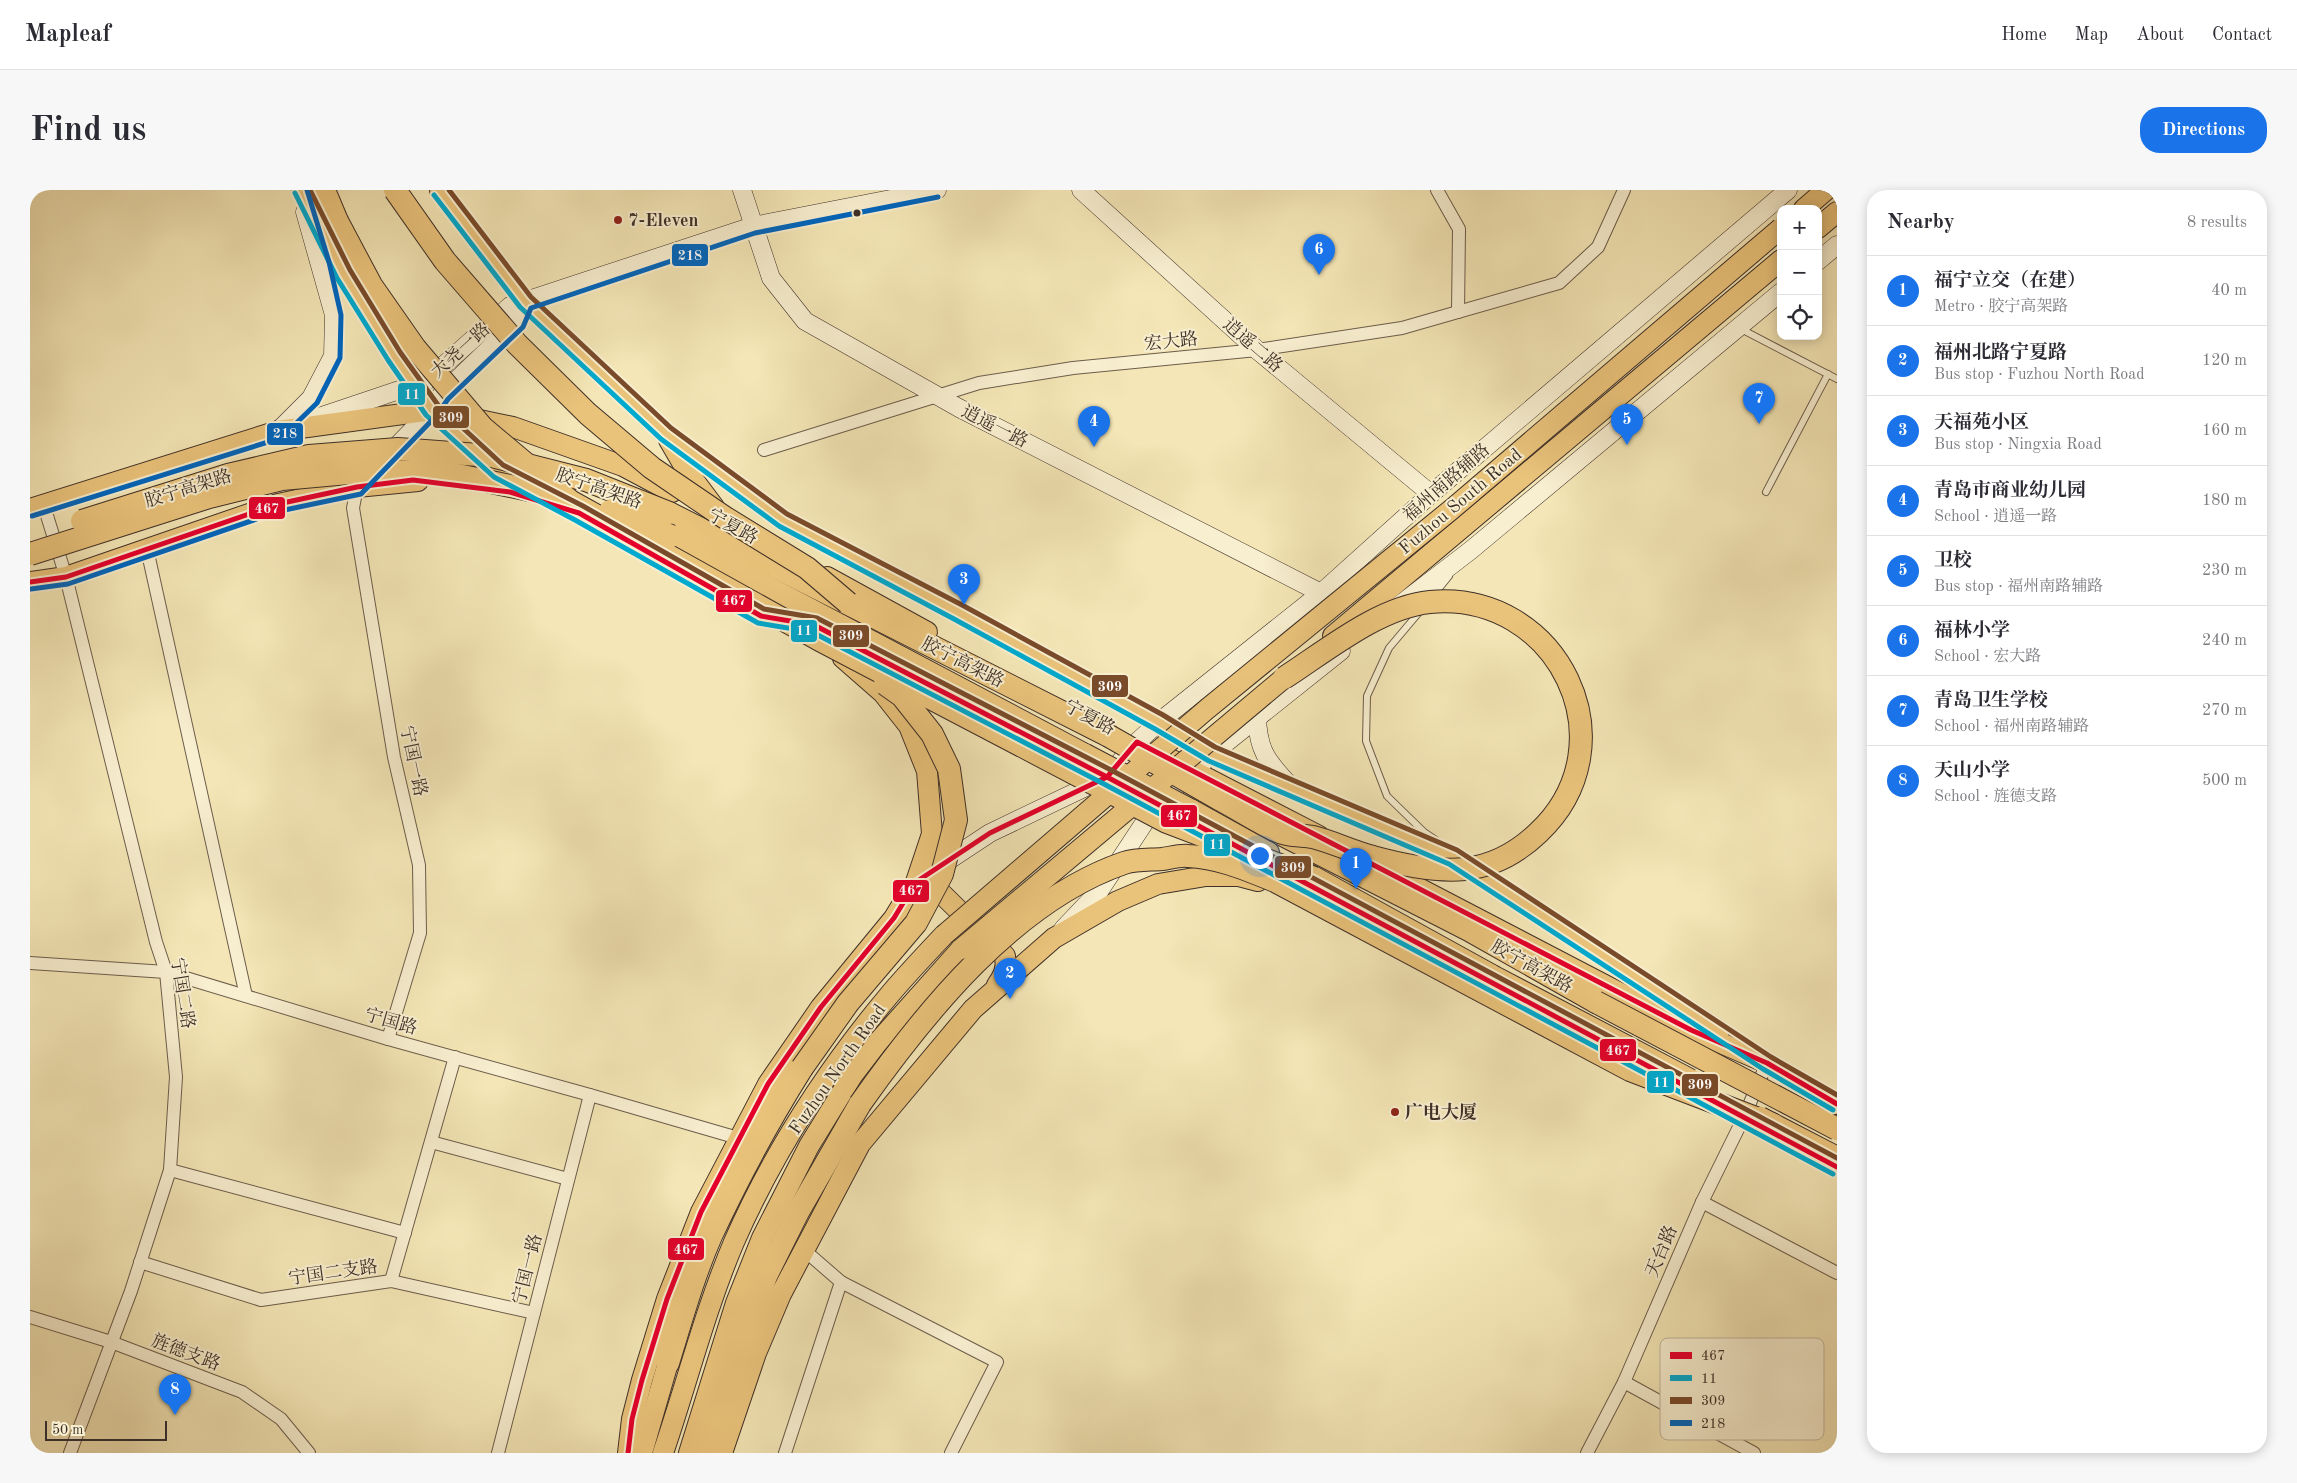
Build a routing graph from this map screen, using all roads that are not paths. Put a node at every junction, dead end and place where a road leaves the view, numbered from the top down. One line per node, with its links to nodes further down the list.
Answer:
1 (300, 190): 27 (main road); 30 (main road)
2 (324, 190): 48 (highway, bridge)
3 (395, 190): 46 (highway, bridge)
4 (440, 190): 21 (main road)
5 (742, 190): 15 (main road, 逍遥一路)
6 (937, 190): 15 (main road, 大尧一路)
7 (1081, 190): 24 (main road, 逍遥二路)
8 (1437, 190): 22 (street)
9 (1624, 190): 22 (street, 宏大路)
10 (1788, 190): 35 (main road, 福州南路辅路)
11 (1826, 190): 12 (main road)
12 (1809, 205)
13 (1837, 212): 14 (main road)
14 (1822, 225)
15 (753, 226): 21 (main road, 大尧一路); 28 (main road, 逍遥一路)
16 (1777, 231): 55 (main road, Fuzhou South Road, bridge)
17 (1837, 245): 18 (main road)
18 (1822, 258)
19 (1777, 263): 50 (main road, Fuzhou South Road, bridge)
20 (1777, 295): 23 (main road)
21 (525, 302): 27 (main road, 大尧一路); 29 (main road, 大尧一路); 31 (main road)
22 (1458, 312): 24 (street, 宏大路)
23 (1737, 328): 25 (lane); 41 (main road)
24 (1257, 350): 28 (street, 宏大路); 35 (main road, 逍遥二路)
25 (1828, 374): 26 (lane); 34 (lane)
26 (1837, 379)
27 (414, 386): 29 (main road); 30 (main road, 大尧一路)
28 (936, 395): 32 (street, 宏大路); 45 (main road, 逍遥一路)
29 (432, 410): 30 (main road, 宁夏路); 33 (main road, 大尧一路); 37 (main road); 38 (main road, 宁夏路)
30 (278, 431): 36 (main road, 宁夏路)
31 (666, 434): 38 (main road); 52 (main road)
32 (764, 450)
33 (357, 487): 37 (main road); 40 (main road); 70 (street, 宁国一路)
34 (1766, 492)
35 (1431, 494): 45 (main road, 福州南路辅路)
36 (37, 507): 43 (street, 宁国二路)
37 (579, 513): 47 (main road); 48 (main road)
38 (724, 521): 53 (main road, 宁夏路)
39 (30, 539): 46 (highway, 胶宁高架路, bridge)
40 (147, 549): 43 (main road); 68 (street)
41 (1471, 550): 51 (main road); 72 (lane)
42 (30, 554): 62 (highway, 胶宁高架路, bridge)
43 (66, 577): 44 (main road); 67 (street, 宁国二路)
44 (30, 582)
45 (1321, 593): 52 (main road, 福州南路辅路)
46 (848, 603): 61 (highway, 胶宁高架路, bridge)
47 (761, 616): 48 (main road); 49 (main road)
48 (816, 632): 49 (main road); 57 (main road); 62 (highway, 胶宁高架路, bridge); 94 (highway, bridge)
49 (846, 661): 63 (main road)
50 (1284, 678): 58 (main road, Fuzhou South Road, bridge); 61 (highway, bridge)
51 (1257, 717): 54 (main road); 59 (main road)
52 (1159, 722): 53 (main road, 福州南路辅路); 54 (main road)
53 (1137, 742): 56 (main road, 宁夏路); 57 (main road, 福州南路辅路)
54 (1212, 754): 56 (main road); 59 (main road)
55 (1136, 770): 104 (main road, Fuzhou North Road, bridge)
56 (1192, 771): 60 (main road); 72 (main road, 宁夏路)
57 (1107, 778): 60 (main road); 63 (main road)
58 (1158, 783): 105 (main road, Fuzhou North Road, bridge)
59 (1292, 788): 72 (main road)
60 (1156, 804): 64 (main road); 65 (main road)
61 (1277, 832): 77 (highway, 胶宁高架路, bridge)
62 (1314, 878): 76 (highway, 胶宁高架路, bridge)
63 (916, 882): 69 (main road); 78 (main road)
64 (1342, 903): 65 (main road); 75 (main road)
65 (1054, 938): 69 (main road)
66 (30, 963): 67 (street, 宁国路)
67 (166, 972): 68 (street, 宁国路); 82 (street, 宁国二路)
68 (246, 996): 70 (street, 宁国路)
69 (988, 996): 86 (main road)
70 (388, 1039): 71 (street, 宁国路)
71 (455, 1057): 73 (street, 宁国路); 79 (street)
72 (1767, 1063): 74 (main road); 75 (street, 天台路)
73 (590, 1094): 78 (street, 宁国路); 83 (street, 宁国一路)
74 (1837, 1104)
75 (1744, 1117): 81 (main road); 84 (street, 天台路)
76 (1774, 1125): 80 (highway, 胶宁高架路, bridge); 95 (highway, bridge)
77 (1837, 1129)
78 (738, 1138): 102 (main road)
79 (431, 1142): 83 (street); 85 (street)
80 (1837, 1158)
81 (1837, 1167)
82 (170, 1170): 85 (street); 87 (street, 宁国二路)
83 (568, 1179): 91 (street, 宁国一路)
84 (1702, 1202): 88 (street); 96 (street, 天台路)
85 (405, 1233): 89 (street)
86 (803, 1249): 90 (street); 107 (main road)
87 (140, 1262): 89 (street, 宁国二支路); 93 (street, 宁国二路)
88 (1837, 1273)
89 (391, 1281): 91 (street, 宁国二支路)
90 (841, 1282): 108 (street); 109 (street)
91 (534, 1313): 101 (street, 宁国一路)
92 (30, 1318): 93 (street, 旌德支路)
93 (112, 1342): 99 (street, 宁国二路); 100 (street, 旌德支路)
94 (668, 1363): 103 (main road)
95 (729, 1380): 106 (main road)
96 (1624, 1382): 97 (street); 110 (street, 天台路)
97 (1660, 1402)
98 (1730, 1440): 111 (street)
99 (70, 1453)
100 (309, 1453)
101 (498, 1453)
102 (628, 1453)
103 (642, 1453)
104 (663, 1453)
105 (689, 1453)
106 (707, 1453)
107 (722, 1453)
108 (785, 1453)
109 (951, 1453)
110 (1587, 1453)
111 (1754, 1453)

